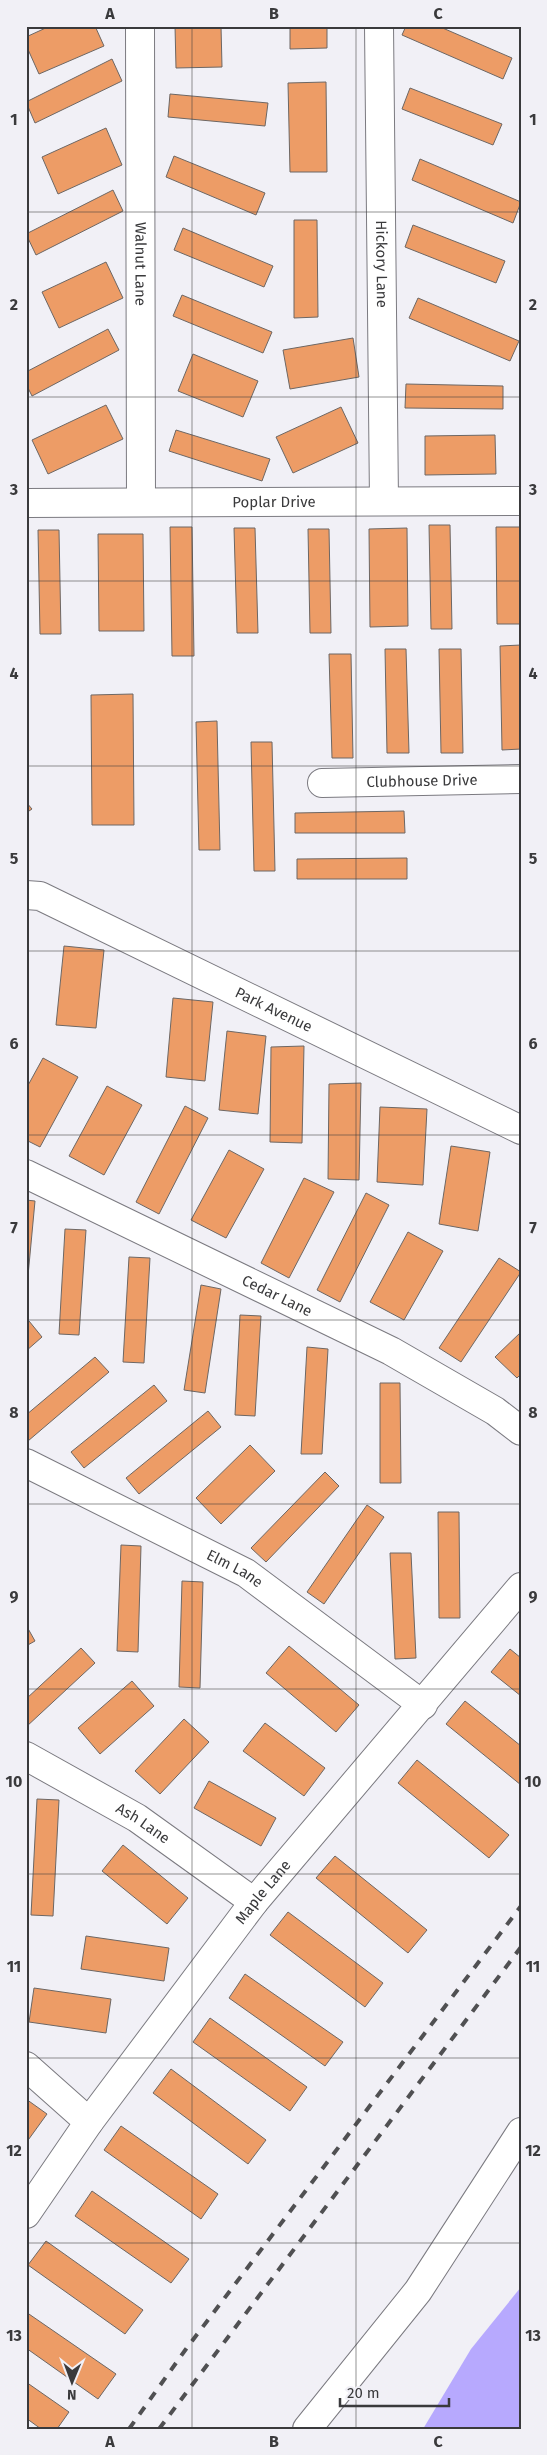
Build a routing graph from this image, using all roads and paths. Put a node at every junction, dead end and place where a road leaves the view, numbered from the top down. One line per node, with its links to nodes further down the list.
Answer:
1 (140, 26): 3 (street, Walnut Lane)
2 (379, 26): 4 (street, Hickory Lane)
3 (141, 501): 4 (street, Poplar Drive); 6 (street, Poplar Drive)
4 (384, 501): 5 (street, Poplar Drive)
5 (521, 502)
6 (26, 503)
7 (521, 779): 8 (street, Clubhouse Drive)
8 (322, 783)
9 (26, 895): 10 (street, Park Avenue)
10 (521, 1130)
11 (26, 1174): 12 (street, Cedar Lane)
12 (521, 1431)
13 (26, 1463): 15 (street, Elm Lane)
14 (521, 1587): 15 (street, Maple Lane)
15 (422, 1705): 17 (street, Maple Lane)
16 (26, 1756): 17 (street, Ash Lane)
17 (254, 1902): 19 (street, Maple Lane)
18 (26, 2066): 19 (street)
19 (89, 2122): 21 (street, Maple Lane)
20 (521, 2132): 22 (street)
21 (26, 2214)
22 (307, 2429)

